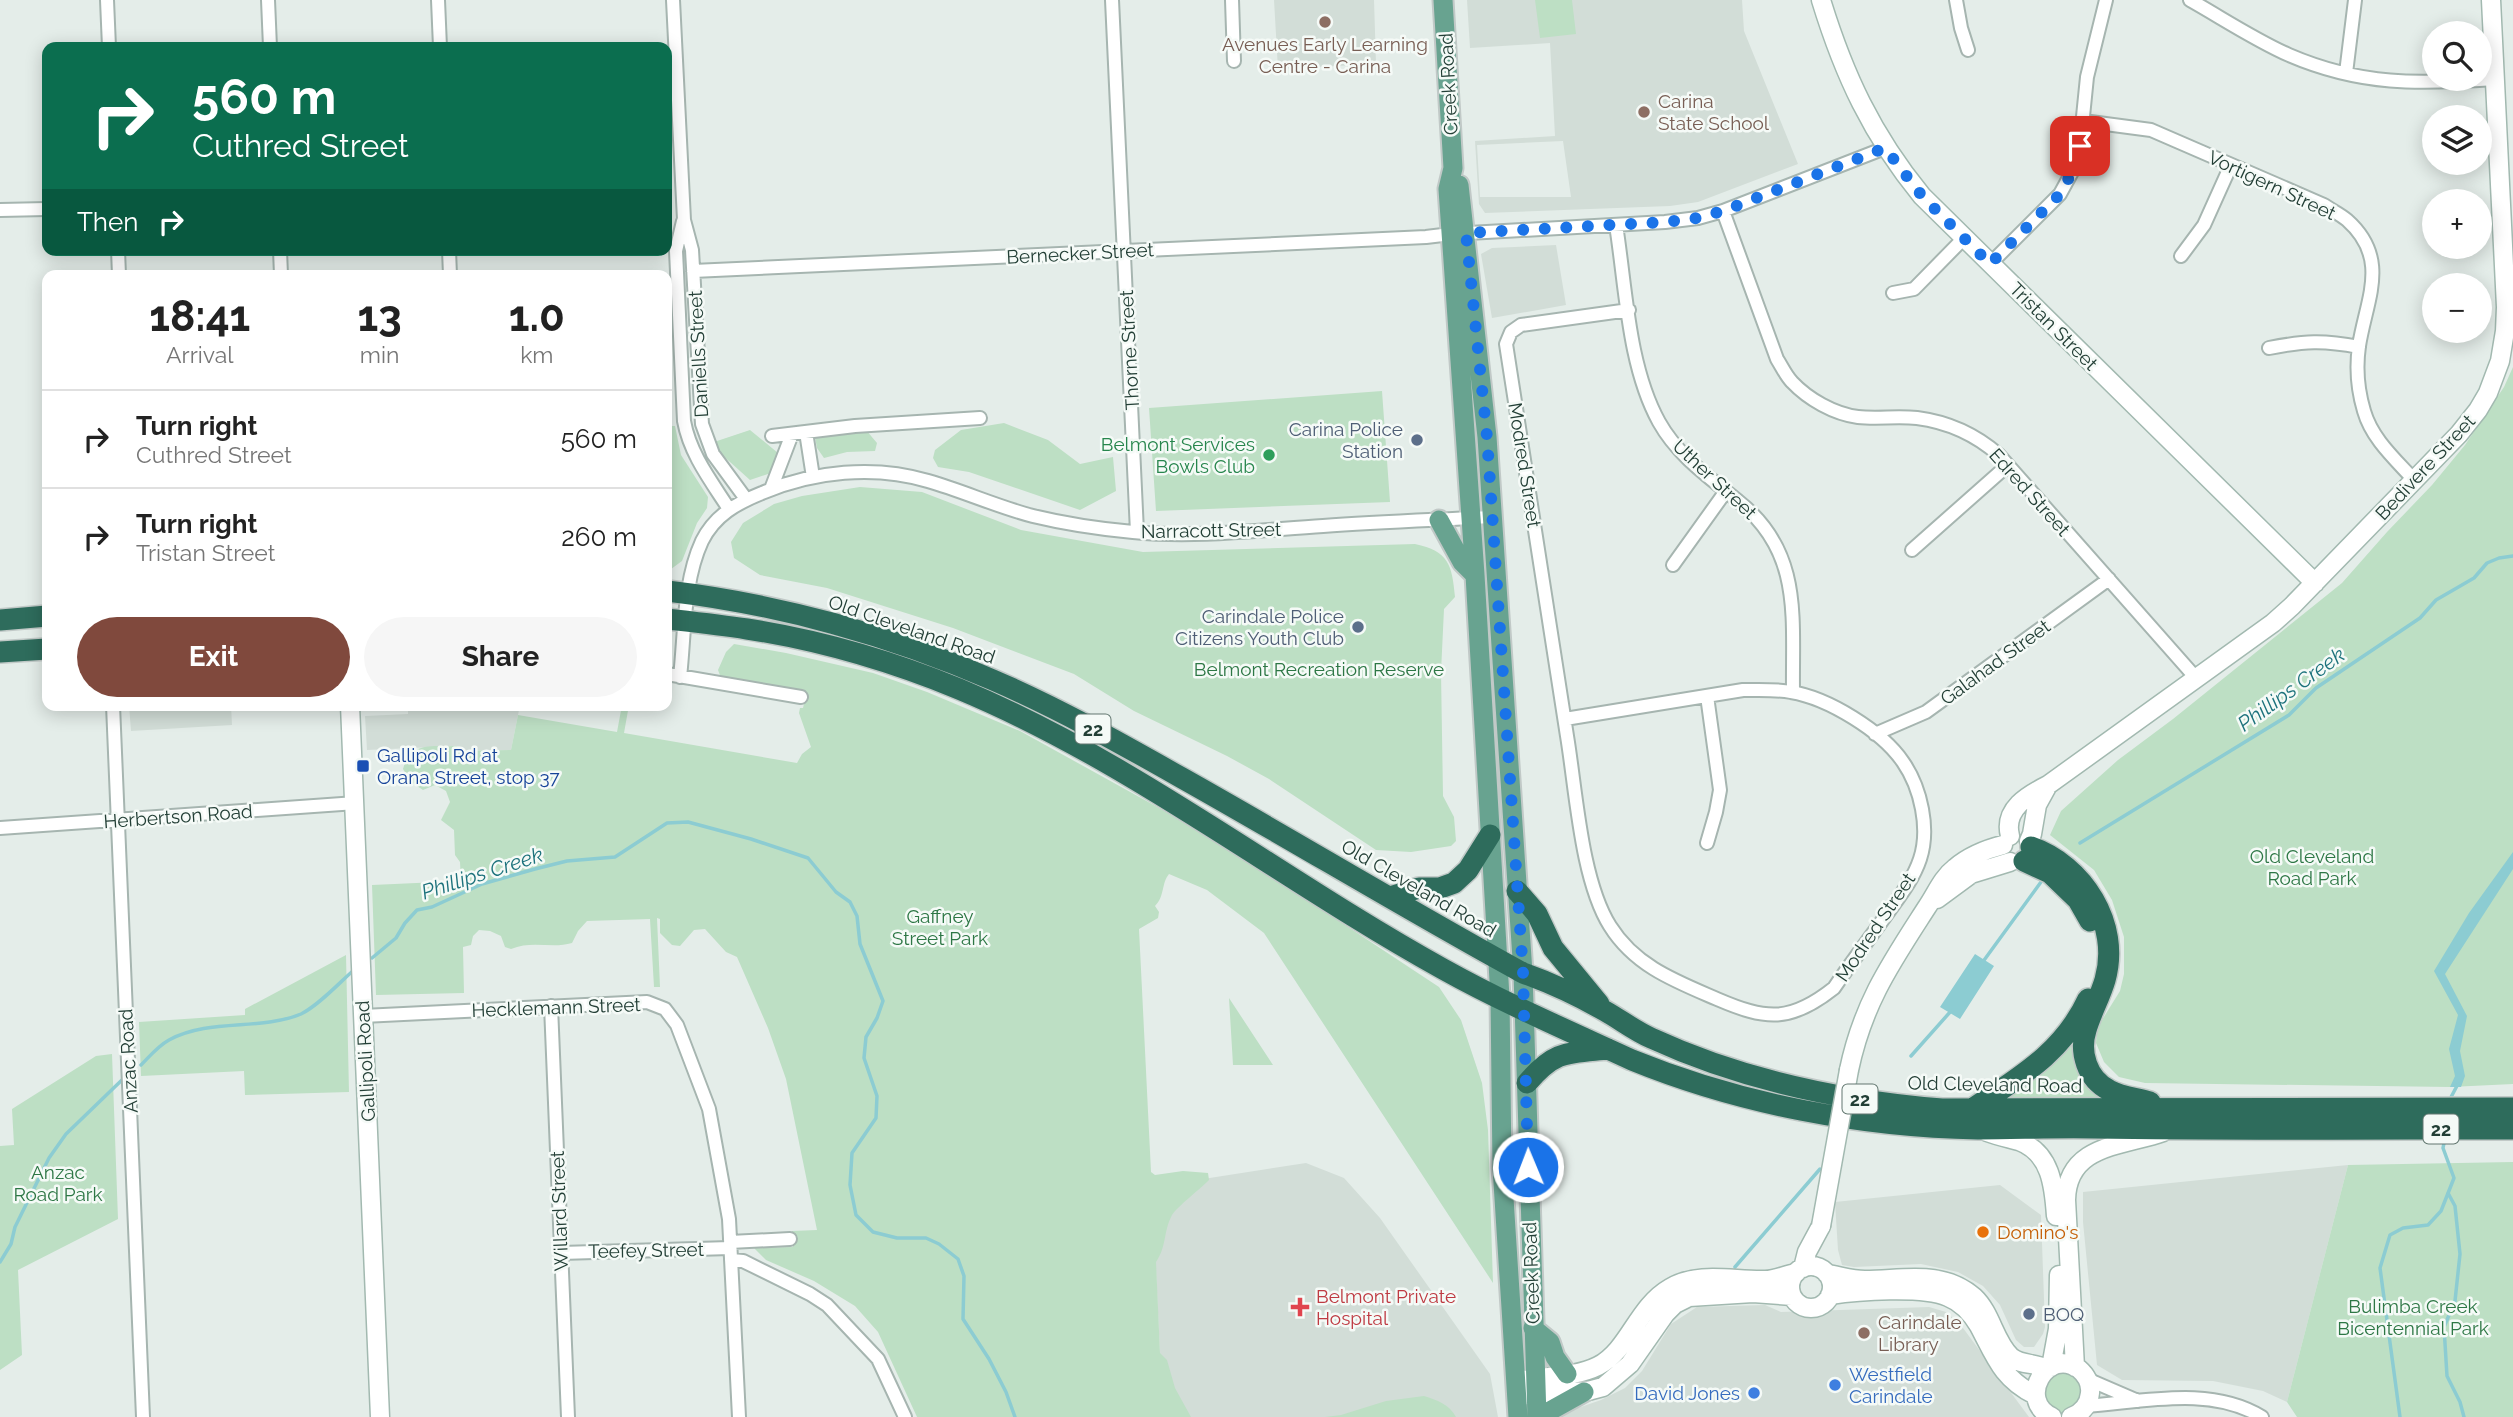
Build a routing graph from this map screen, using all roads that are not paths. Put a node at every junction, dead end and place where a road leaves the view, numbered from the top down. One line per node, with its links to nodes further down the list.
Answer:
1 (107, 0): 14 (street)
2 (268, 0): 15 (street)
3 (438, 0): 16 (street)
4 (673, 0): 21 (street, Daniells Street)
5 (1112, 0): 35 (street, Thorne Street)
6 (1231, 0): 18 (street)
7 (1443, 0): 33 (main road, Creek Road)
8 (1821, 0): 25 (street, Tristan Street)
9 (1956, 0): 17 (street)
10 (2106, 0): 22 (street)
11 (2190, 0): 19 (street)
12 (2355, 0): 19 (street)
13 (2491, 0): 20 (street, Bedivere Street)
14 (109, 42)
15 (270, 42)
16 (440, 42)
17 (1968, 50)
18 (1234, 61)
19 (2346, 73): 20 (street)
20 (2495, 79): 31 (street, Bedivere Street)
21 (673, 120): 24 (street, Daniells Street)
22 (2083, 121): 26 (street, Vortigern Street); 37 (street)
23 (672, 146): 24 (street)
24 (681, 146): 30 (street, Daniells Street)
25 (1885, 148): 29 (street, Bernecker Street); 34 (street, Tristan Street)
26 (2231, 165): 36 (street); 41 (street, Vortigern Street)
27 (42, 209): 28 (street)
28 (0, 210)
29 (1723, 211): 32 (street, Bernecker Street); 47 (street, Edred Street)
30 (684, 220): 38 (street, Daniells Street); 53 (street, Daniells Street)
31 (2507, 220): 49 (street, Bedivere Street)
32 (1616, 225): 33 (street, Bernecker Street); 40 (street, Uther Street)
33 (1458, 233): 35 (street, Bernecker Street); 54 (main road, Creek Road); 55 (main road, Creek Road)
34 (1964, 237): 37 (street, Tristan Street); 39 (street)
35 (1124, 251): 38 (street, Bernecker Street); 57 (street, Thorne Street)
36 (2182, 256)
37 (1990, 264): 62 (street, Tristan Street)
38 (693, 271): 52 (street, Daniells Street)
39 (1894, 293)
40 (1629, 310): 51 (street, Uther Street); 77 (street, Modred Street)
41 (2359, 346): 42 (street); 49 (street, Vortigern Street)
42 (2270, 348)
43 (980, 418): 44 (street)
44 (806, 432): 45 (street); 48 (street)
45 (792, 434): 46 (street); 50 (street)
46 (772, 436)
47 (2008, 465): 58 (street); 61 (street, Edred Street)
48 (813, 477): 50 (street, Narracott Street); 57 (street, Narracott Street)
49 (2414, 480): 62 (street, Bedivere Street)
50 (771, 489): 52 (street, Narracott Street)
51 (1726, 491): 59 (street); 72 (street, Uther Street)
52 (746, 499): 53 (street)
53 (729, 509): 64 (street)
54 (1492, 517): 55 (street, Narracott Street); 86 (main road, Creek Road)
55 (1471, 518): 56 (street, Narracott Street); 60 (main road, Creek Road)
56 (1439, 520): 57 (street, Narracott Street); 60 (main road)
57 (1137, 532)
58 (1912, 550)
59 (1673, 565)
60 (1475, 575): 83 (main road, Creek Road)
61 (2109, 579): 71 (street, Edred Street); 78 (street, Galahad Street)
62 (2315, 583): 71 (street, Bedivere Street)
63 (672, 592): 64 (highway, Old Cleveland Road / 22)
64 (689, 594): 67 (street); 87 (highway, Old Cleveland Road / 22)
65 (42, 616): 66 (highway)
66 (0, 620)
67 (676, 620): 70 (street); 90 (highway, Old Cleveland Road / 22)
68 (42, 649): 69 (highway)
69 (0, 652)
70 (673, 675): 74 (street)
71 (2196, 678): 79 (street, Bedivere Street)
72 (1793, 692): 73 (street, Modred Street); 78 (street, Modred Street)
73 (1707, 696): 77 (street, Modred Street); 84 (street)
74 (801, 698)
75 (113, 711): 81 (street, Anzac Road)
76 (351, 711): 80 (street, Gallipoli Road)
77 (1565, 719): 78 (street, Modred Street)
78 (1875, 734)
79 (2048, 785): 85 (street); 85 (street, Bedivere Street)
80 (356, 803): 81 (street, Herbertson Road); 94 (street, Gallipoli Road)
81 (119, 820): 82 (street, Herbertson Road); 121 (street, Anzac Road)
82 (0, 828)
83 (1490, 835): 87 (highway); 88 (main road, Creek Road)
84 (1707, 843)
85 (2018, 849): 97 (highway); 99 (highway); 102 (street, bridge)
86 (1517, 891): 89 (main road, Creek Road); 93 (highway)
87 (1390, 897): 88 (highway, Old Cleveland Road / 22)
88 (1497, 959): 89 (highway, Old Cleveland Road / 22); 90 (main road, Creek Road)
89 (1523, 972): 92 (main road, Creek Road); 93 (highway, Old Cleveland Road / 22)
90 (1500, 997): 92 (highway, Old Cleveland Road / 22); 115 (main road, Creek Road)
91 (551, 1006): 94 (street, Hecklemann Street); 104 (street, Hecklemann Street); 105 (street, Willard Street)
92 (1524, 1009): 95 (highway, Old Cleveland Road / 22); 96 (main road, Creek Road)
93 (1604, 1010): 99 (highway, Old Cleveland Road / 22)
94 (363, 1016): 122 (street, Gallipoli Road)
95 (1608, 1048): 96 (highway); 99 (highway, Old Cleveland Road / 22)
96 (1527, 1083): 111 (main road, Creek Road)
97 (2183, 1110): 99 (highway, Old Cleveland Road / 22); 100 (highway, Old Cleveland Road / 22)
98 (2508, 1118): 100 (highway, Old Cleveland Road / 22)
99 (1974, 1119): 101 (highway, Old Cleveland Road / 22); 112 (street)
100 (2377, 1119): 101 (highway, Old Cleveland Road / 22)
101 (2171, 1129): 113 (street)
102 (1821, 1226): 106 (street); 107 (street)
103 (789, 1239): 104 (street, Teefey Street)
104 (730, 1250): 105 (street, Teefey Street); 124 (street, Hecklemann Street); 126 (street)
105 (561, 1253): 123 (street, Willard Street)
106 (1799, 1270): 107 (street); 108 (street); 110 (street)
107 (1824, 1272): 109 (street); 112 (street)
108 (1766, 1287): 110 (street); 114 (street); 116 (street)
109 (1830, 1295): 110 (street); 117 (street)
110 (1792, 1296)
111 (1533, 1328): 114 (main road); 115 (main road, Creek Road)
112 (2048, 1368): 113 (street); 117 (street)
113 (2081, 1373): 118 (street); 119 (street)
114 (1567, 1374): 115 (street)
115 (1526, 1387): 116 (street); 127 (main road, Creek Road); 128 (main road, Creek Road)
116 (1584, 1392): 128 (main road)
117 (2035, 1395): 120 (street)
118 (2138, 1401): 119 (street); 129 (street)
119 (2081, 1412)
120 (2049, 1416)
121 (143, 1417)
122 (380, 1417)
123 (568, 1417)
124 (739, 1417): 125 (street, Hecklemann Street)
125 (749, 1417)
126 (905, 1417)
127 (1518, 1417)
128 (1538, 1417)
129 (2262, 1417)

